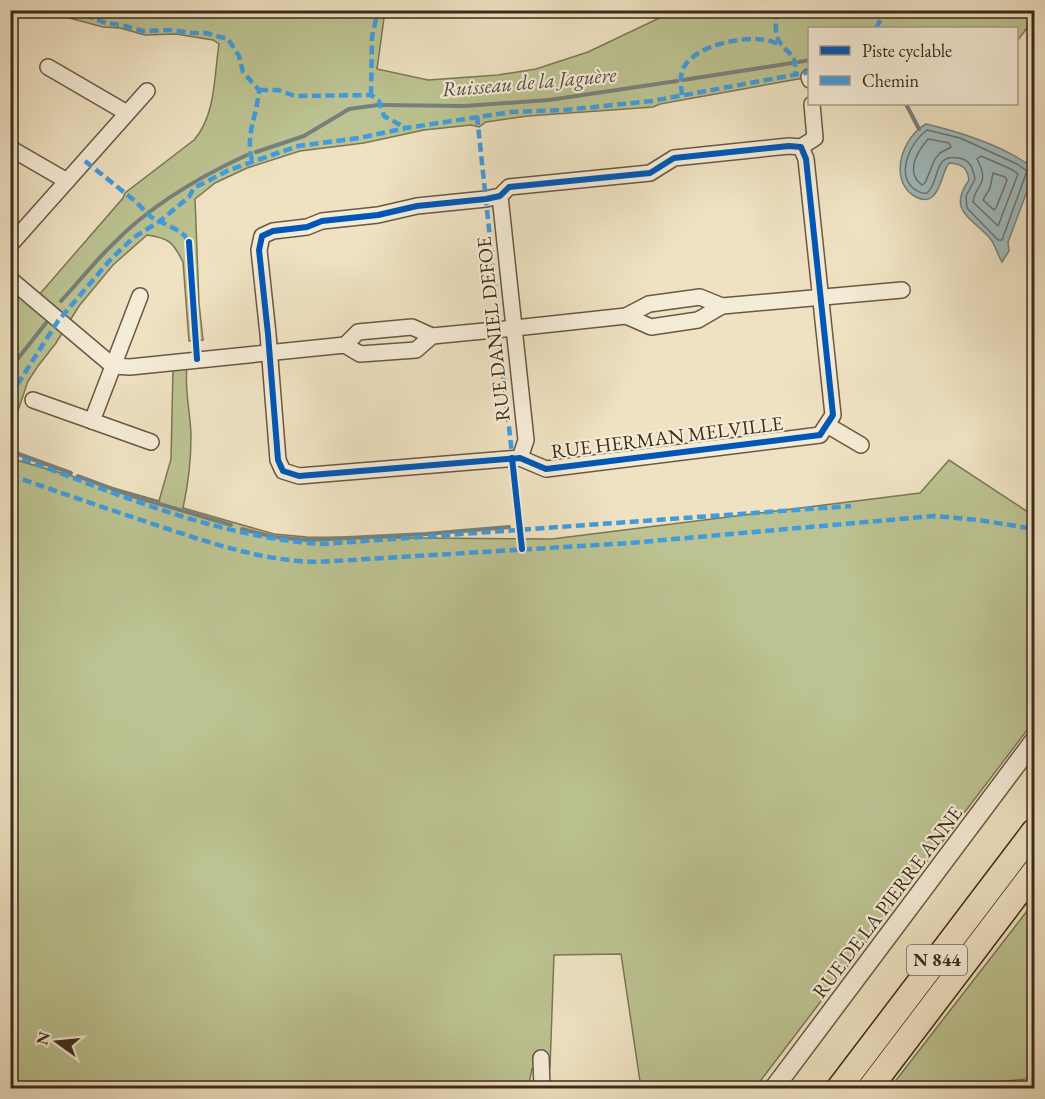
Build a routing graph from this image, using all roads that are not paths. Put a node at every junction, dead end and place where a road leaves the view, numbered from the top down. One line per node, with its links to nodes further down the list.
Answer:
1 (48, 67): 4 (street)
2 (147, 91): 4 (street)
3 (812, 105): 5 (street)
4 (127, 113): 7 (street)
5 (801, 147): 8 (street); 13 (street)
6 (10, 148): 7 (street)
7 (67, 181): 9 (street)
8 (500, 196): 16 (street, RUE DANIEL DEFOE); 19 (street)
9 (10, 245)
10 (10, 279): 20 (street)
11 (902, 290): 13 (street)
12 (140, 296): 20 (street)
13 (821, 296): 14 (street); 23 (street)
14 (722, 306): 15 (street); 15 (street)
15 (626, 316): 16 (street)
16 (515, 328): 17 (street); 26 (street, RUE DANIEL DEFOE)
17 (432, 336): 18 (street); 18 (street)
18 (345, 345): 19 (street)
19 (269, 352): 20 (street); 26 (street, RUE HERMAN MELVILLE)
20 (112, 366): 22 (street)
21 (33, 400): 22 (street)
22 (92, 421): 24 (street)
23 (826, 425): 25 (street); 26 (street, RUE HERMAN MELVILLE)
24 (151, 442)
25 (861, 445)
26 (520, 458)
27 (1035, 741): 32 (street, RUE DE LA PIERRE ANNE)
28 (1035, 831): 33 (highway, N 844)
29 (1035, 872): 34 (highway, N 844)
30 (541, 1058): 31 (street)
31 (542, 1089)
32 (774, 1089)
33 (839, 1089)
34 (870, 1089)

